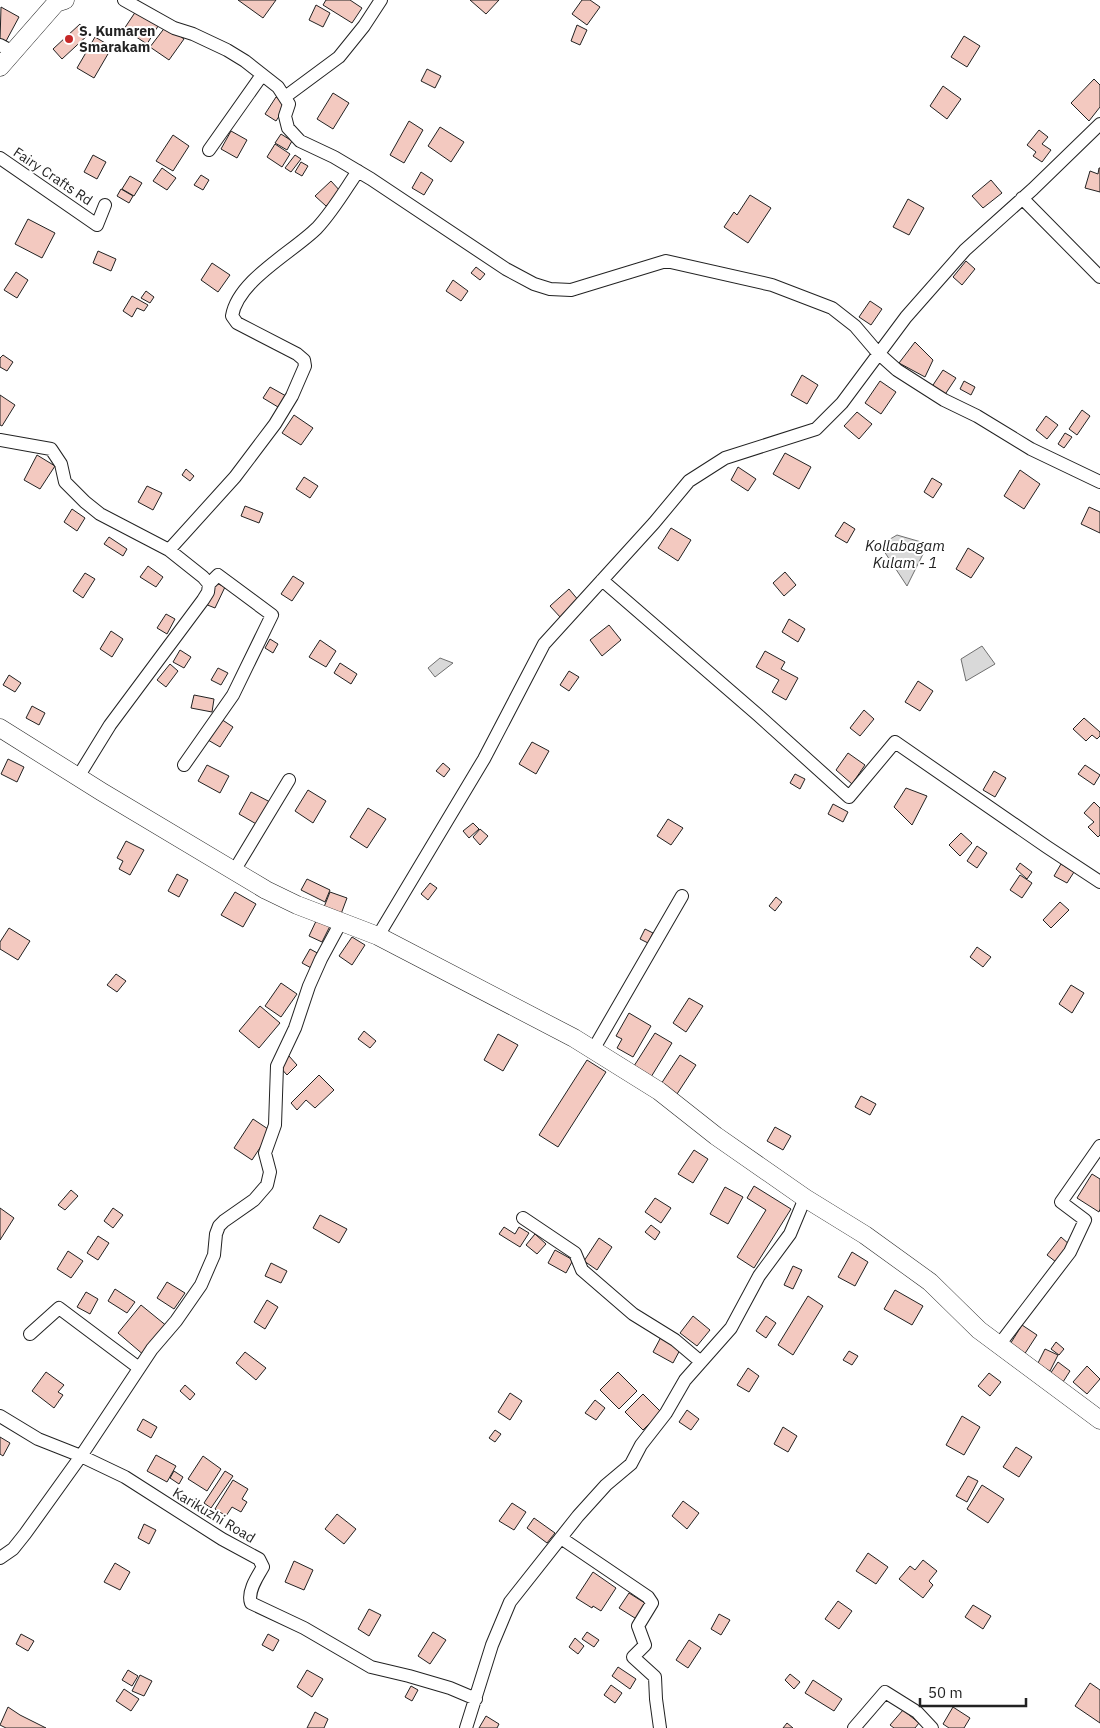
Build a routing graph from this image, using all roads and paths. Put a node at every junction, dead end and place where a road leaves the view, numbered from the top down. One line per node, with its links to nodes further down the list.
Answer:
1 (124, 0): 6 (street)
2 (380, 0): 7 (street)
3 (59, 1): 4 (main road)
4 (6, 48): 5 (main road)
5 (0, 67)
6 (262, 75): 7 (street); 9 (street)
7 (285, 97): 11 (street)
8 (1100, 124): 12 (street)
9 (209, 150)
10 (0, 158): 13 (street, Fairy Crafts Rd)
11 (358, 171): 15 (street); 18 (street)
12 (1022, 198): 14 (street); 15 (street)
13 (105, 205)
14 (1100, 278)
15 (878, 353): 17 (street); 19 (street)
16 (0, 440): 18 (street)
17 (1100, 482)
18 (169, 550): 20 (street)
19 (602, 580): 26 (street); 29 (street)
20 (208, 584): 22 (street); 23 (street)
21 (0, 728): 23 (main road)
22 (184, 765)
23 (78, 777): 25 (main road)
24 (289, 780): 25 (street)
25 (234, 871): 28 (main road)
26 (1100, 882)
27 (682, 896): 30 (street)
28 (341, 922): 29 (main road); 37 (street)
29 (378, 936): 30 (main road)
30 (593, 1050): 32 (main road)
31 (1100, 1146): 35 (street)
32 (804, 1198): 35 (main road); 36 (street)
33 (523, 1218): 36 (street)
34 (30, 1334): 37 (street)
35 (998, 1345): 39 (main road)
36 (701, 1362): 41 (street)
37 (139, 1368): 40 (street)
38 (0, 1416): 40 (street, Karikuzhi Road)
39 (1100, 1420)
40 (81, 1456): 42 (street); 43 (street, Karikuzhi Road)
41 (561, 1538): 43 (street); 45 (street)
42 (0, 1558)
43 (476, 1699): 44 (street)
44 (466, 1728)
45 (660, 1728)
46 (854, 1728): 47 (street)
47 (932, 1728)

